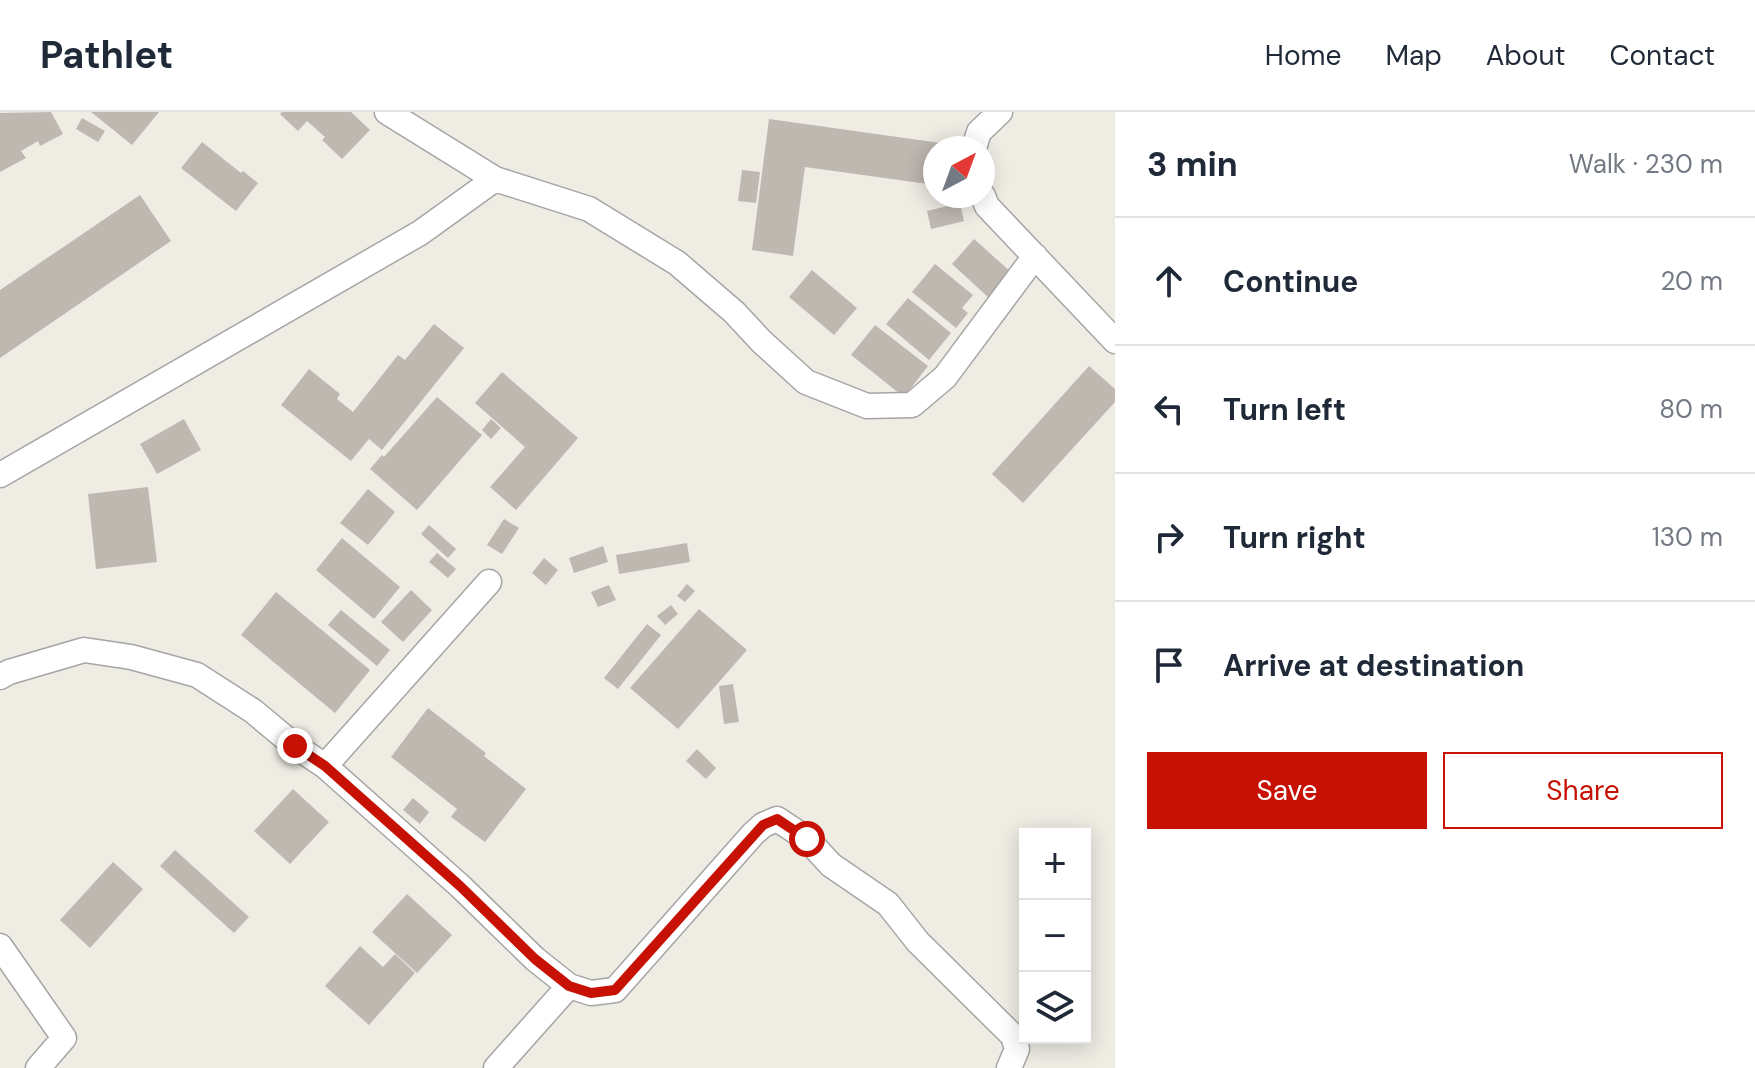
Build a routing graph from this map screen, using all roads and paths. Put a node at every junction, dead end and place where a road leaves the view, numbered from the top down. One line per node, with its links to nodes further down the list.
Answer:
1 (387, 112): 4 (street)
2 (1000, 112): 3 (street)
3 (978, 136)
4 (495, 179): 6 (street); 8 (street)
5 (989, 208): 6 (street)
6 (1035, 256): 7 (street)
7 (1115, 341)
8 (0, 475)
9 (489, 582): 11 (street)
10 (0, 677): 11 (street)
11 (325, 766): 13 (street)
12 (0, 946): 14 (street)
13 (569, 986): 15 (street); 16 (street)
14 (38, 1068)
15 (496, 1068)
16 (1009, 1068)

